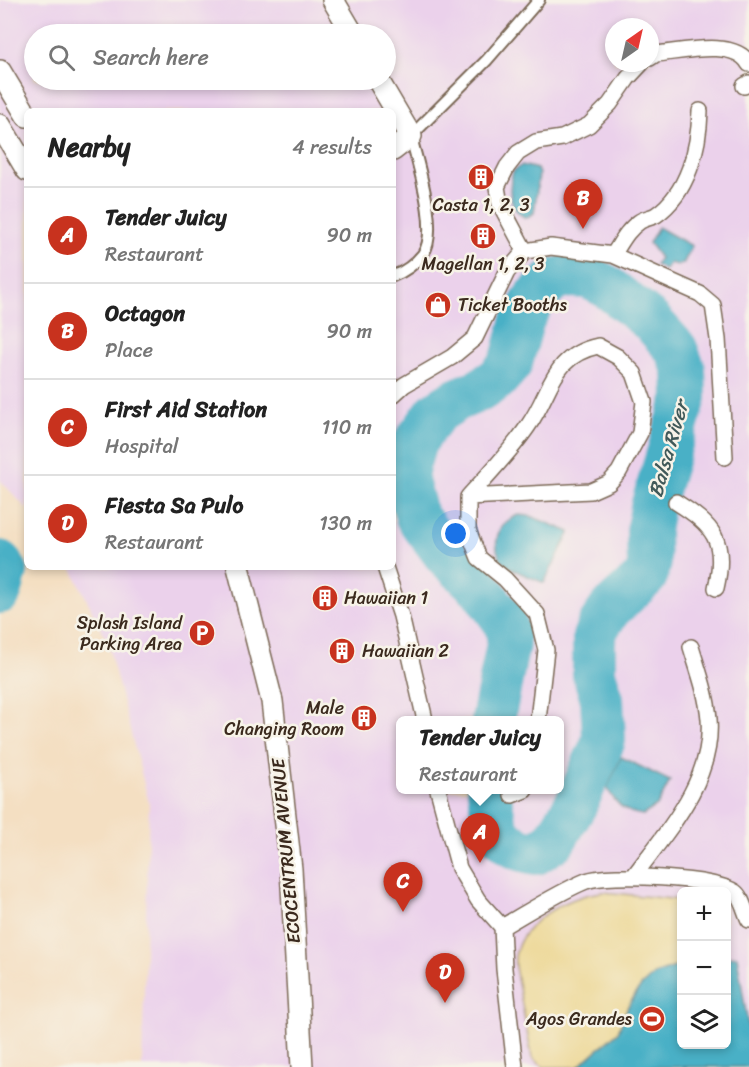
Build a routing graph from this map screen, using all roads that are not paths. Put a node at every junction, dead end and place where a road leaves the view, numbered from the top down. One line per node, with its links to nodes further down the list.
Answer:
1 (333, 0): 3 (street)
2 (539, 0): 14 (lane)
3 (347, 24)
4 (659, 54): 5 (street)
5 (749, 64)
6 (0, 71): 10 (street)
7 (634, 72): 17 (street)
8 (384, 90): 9 (street)
9 (394, 108)
10 (24, 111)
11 (396, 111): 14 (street)
12 (700, 111): 18 (street)
13 (0, 125): 16 (street)
14 (411, 136): 15 (street); 19 (lane)
15 (396, 148)
16 (24, 165)
17 (525, 251): 18 (street); 20 (street)
18 (613, 255): 21 (street)
19 (396, 275)
20 (396, 392)
21 (725, 457)
22 (468, 497): 22 (street); 29 (street)
23 (676, 502): 26 (street)
24 (239, 570): 34 (street, ECOCENTRUM AVENUE)
25 (386, 570): 28 (street)
26 (716, 588)
27 (690, 647): 31 (street)
28 (424, 716)
29 (538, 716)
30 (439, 794): 33 (street)
31 (633, 878): 32 (street); 33 (street)
32 (749, 920)
33 (501, 927): 35 (street)
34 (302, 1067)
35 (515, 1067)

